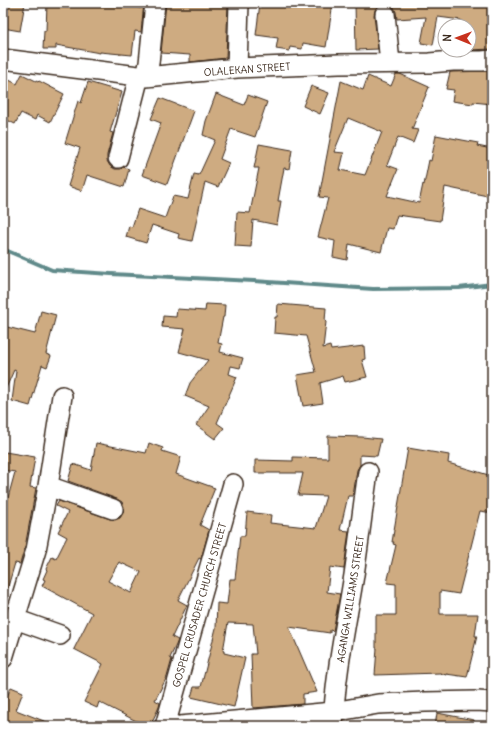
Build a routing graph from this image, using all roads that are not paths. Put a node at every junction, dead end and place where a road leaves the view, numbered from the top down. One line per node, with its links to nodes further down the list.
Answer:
1 (155, 3): 8 (street)
2 (239, 3): 7 (street)
3 (385, 14): 6 (street)
4 (3, 59): 8 (street, OLALEKAN STREET)
5 (492, 60): 6 (street, OLALEKAN STREET)
6 (390, 63): 7 (street, OLALEKAN STREET)
7 (237, 68): 8 (street, OLALEKAN STREET)
8 (142, 76): 9 (street)
9 (118, 158)
10 (62, 396): 13 (street)
11 (368, 472): 19 (street, AGANGA WILLIAMS STREET)
12 (233, 484): 20 (street, GOSPEL CRUSADER CHURCH STREET)
13 (48, 486): 14 (street); 15 (street)
14 (113, 509)
15 (15, 619): 16 (street); 17 (street)
16 (60, 635)
17 (3, 658)
18 (492, 702): 19 (street)
19 (333, 719): 21 (street)
20 (165, 726)
21 (180, 726)

